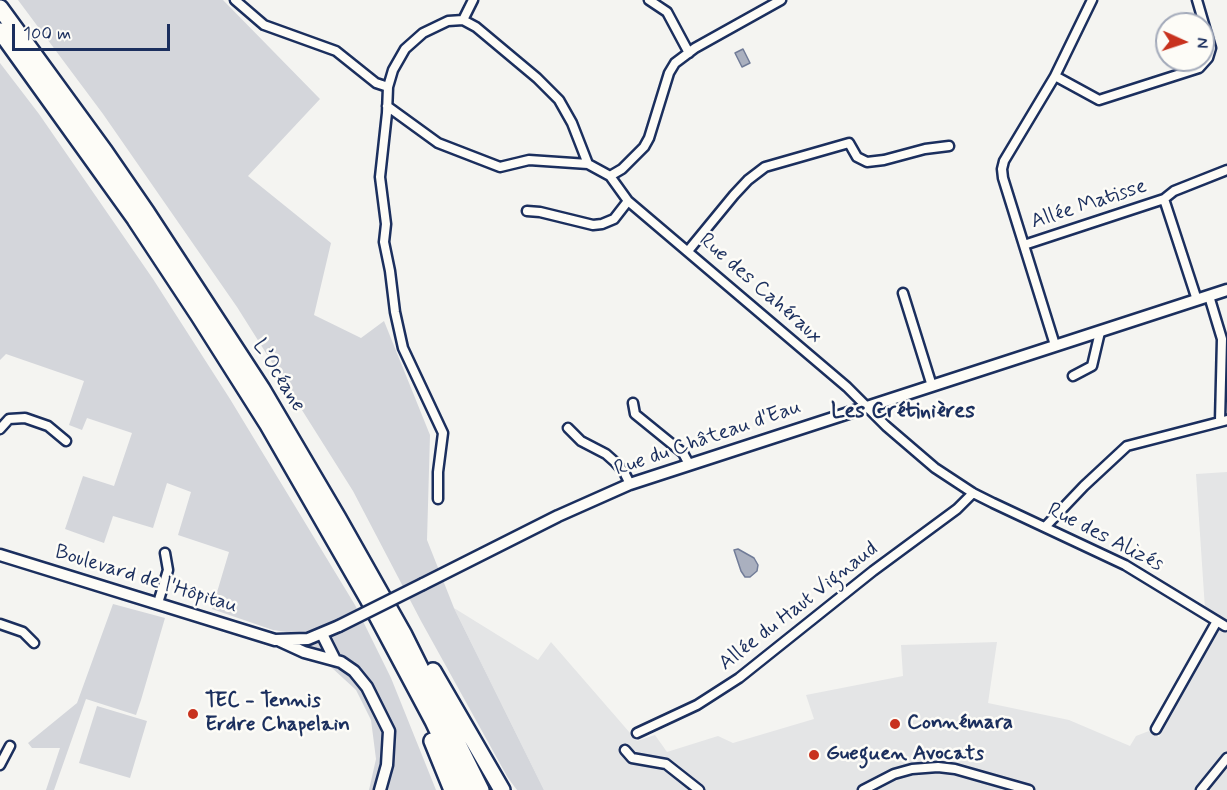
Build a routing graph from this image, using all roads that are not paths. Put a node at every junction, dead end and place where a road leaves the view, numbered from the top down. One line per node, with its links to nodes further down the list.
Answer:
1 (235, 0): 12 (street)
2 (473, 0): 8 (street)
3 (649, 0): 10 (street)
4 (781, 0): 10 (street)
5 (1092, 0): 11 (street)
6 (1197, 0): 11 (street)
7 (0, 8): 46 (highway, L’Océane)
8 (463, 20): 12 (street); 15 (street)
9 (0, 31): 52 (highway, L’Océane)
10 (689, 53): 17 (street)
11 (1055, 76): 21 (street)
12 (388, 87): 13 (street)
13 (387, 106): 15 (street); 40 (street)
14 (949, 146): 22 (street)
15 (588, 164): 17 (street, Rue des Cahéraux)
16 (1227, 170): 18 (street, Allée Matisse)
17 (610, 176): 19 (street, Rue des Cahéraux)
18 (1164, 199): 21 (street, Allée Matisse); 26 (street, Allée Matisse)
19 (628, 201): 20 (street); 22 (street, Rue des Cahéraux)
20 (527, 211)
21 (1024, 245): 28 (street)
22 (688, 251): 32 (street, Rue des Cahéraux)
23 (1227, 290): 25 (street, Rue du Château d'Eau)
24 (903, 293): 30 (street)
25 (1209, 296): 26 (street, Rue du Château d'Eau); 33 (street)
26 (1197, 300): 27 (street, Rue du Château d'Eau)
27 (1100, 332): 28 (street, Rue du Château d'Eau); 29 (street)
28 (1055, 345): 30 (street, Rue du Château d'Eau)
29 (1073, 376)
30 (932, 386): 32 (street, Rue du Château d'Eau)
31 (633, 403): 37 (street)
32 (867, 406): 37 (street, Rue du Château d'Eau); 39 (street, Rue des Cahéraux)
33 (1223, 421): 41 (street)
34 (568, 428): 38 (street)
35 (0, 429): 36 (street)
36 (66, 441)
37 (689, 464): 38 (street, Rue du Château d'Eau)
38 (630, 484): 47 (street, Rue du Château d'Eau, bridge)
39 (973, 493): 41 (street, Rue des Alizés); 54 (street, Allée du Haut Vignaud)
40 (438, 499)
41 (1045, 527): 53 (street, Rue des Alizés)
42 (165, 553): 44 (street)
43 (0, 555): 44 (street, Boulevard de l'Hôpitau)
44 (158, 603): 48 (street, Boulevard de l'Hôpitau)
45 (0, 624): 49 (street)
46 (404, 635): 62 (highway, L’Océane); 63 (highway)
47 (318, 636): 48 (street, Boulevard de l'Hôpitau); 50 (street); 51 (street, Boulevard de l'Hôpitau)
48 (280, 641): 50 (street, Boulevard de l'Hôpitau)
49 (34, 643)
50 (318, 656): 51 (street, Boulevard de l'Hôpitau)
51 (336, 660): 59 (street, Boulevard de l'Hôpitau)
52 (422, 701): 60 (highway); 61 (highway, L’Océane)
53 (1156, 729)
54 (638, 733)
55 (10, 746): 58 (street)
56 (625, 750): 64 (street)
57 (1227, 758): 67 (street)
58 (0, 765)
59 (380, 790)
60 (452, 790)
61 (466, 790)
62 (481, 790)
63 (502, 790)
64 (699, 790)
65 (863, 790): 66 (street)
66 (1029, 790)
67 (1201, 790)

